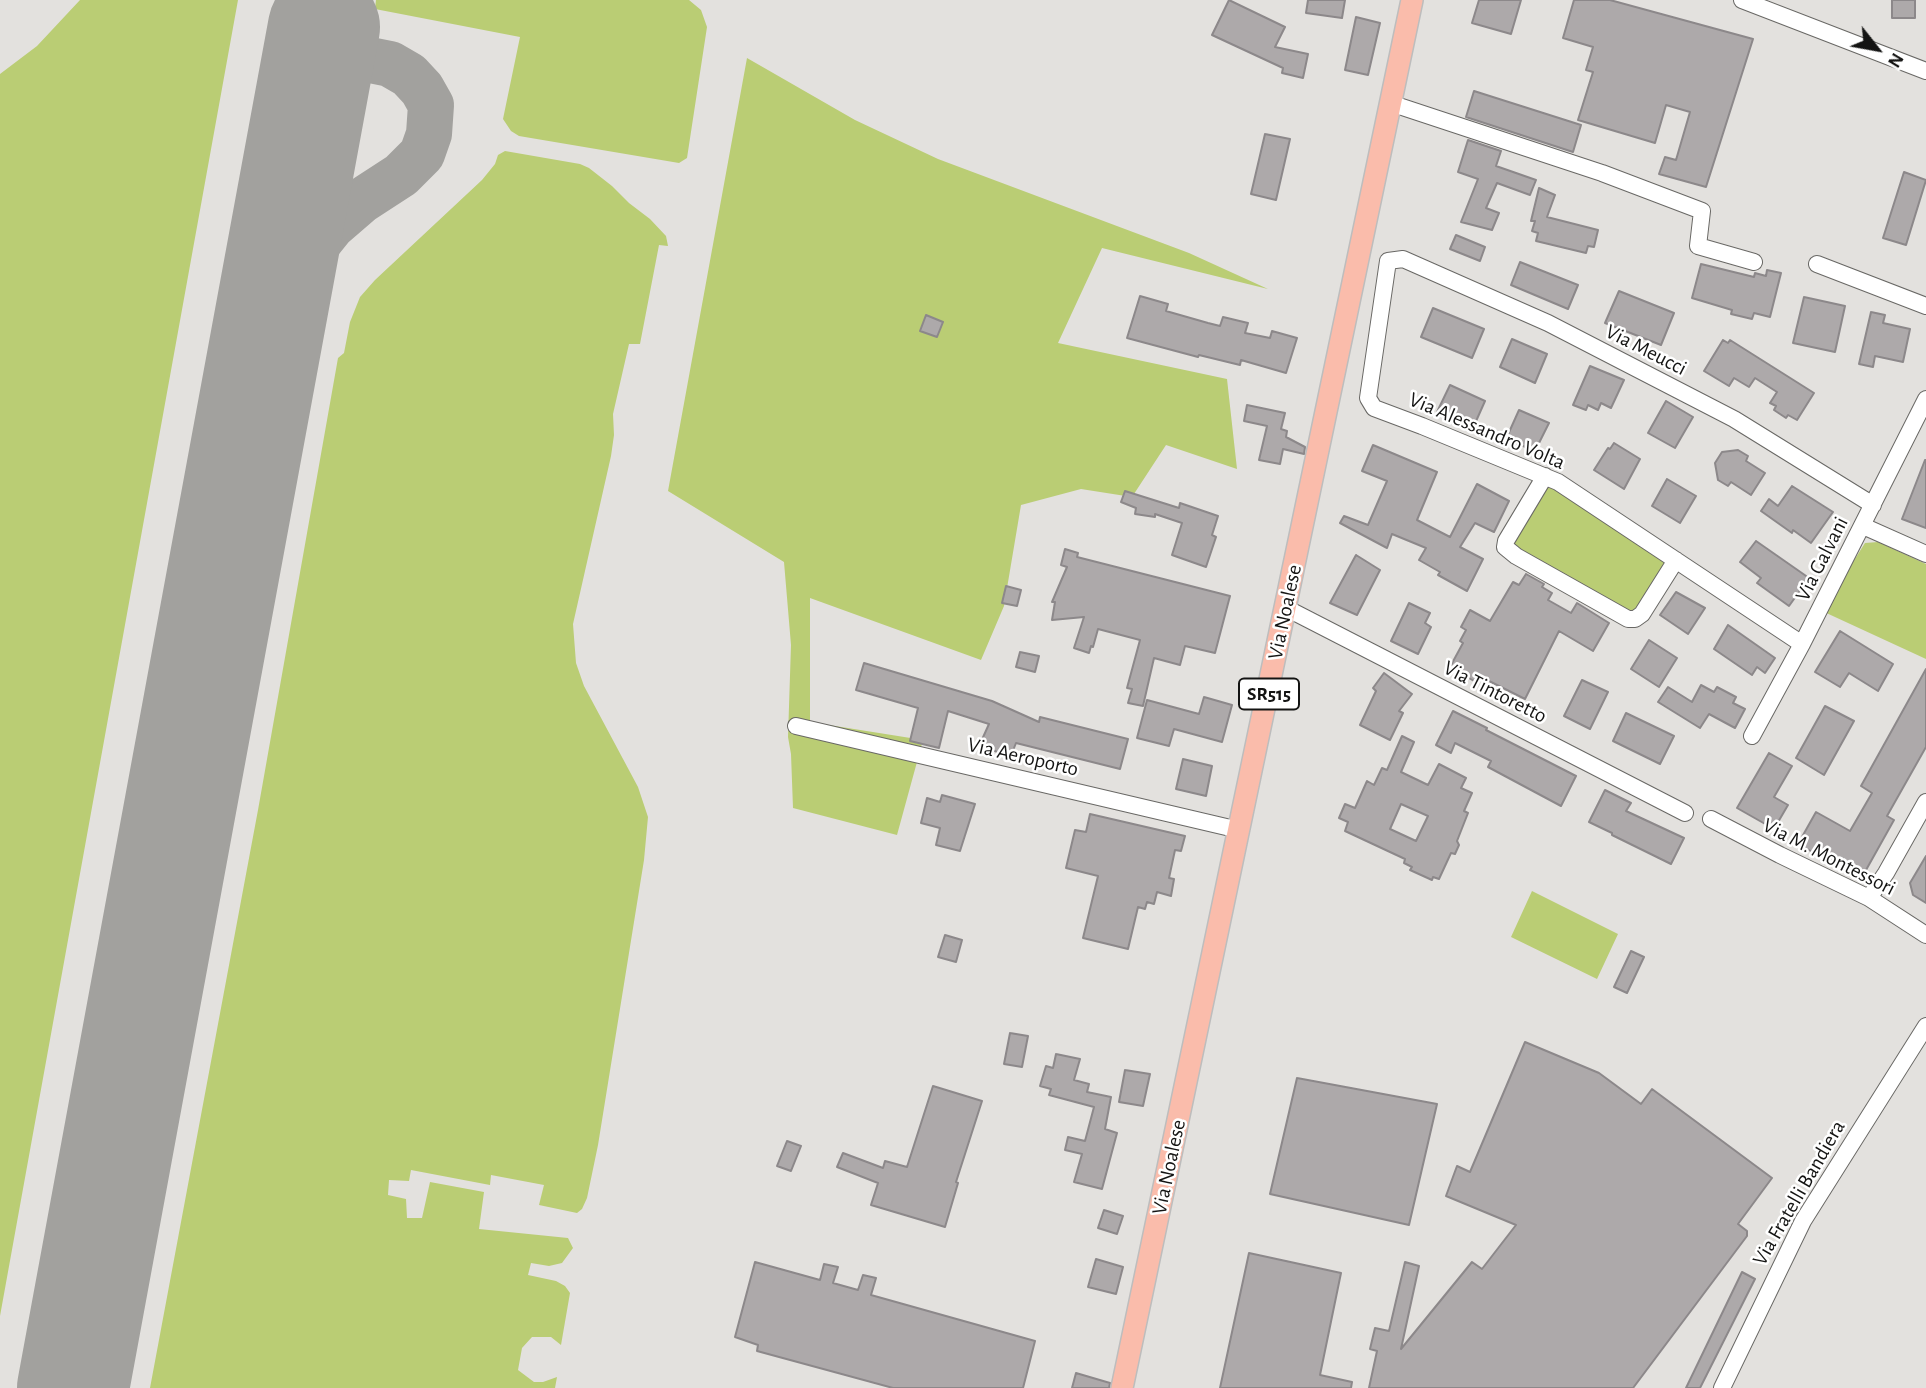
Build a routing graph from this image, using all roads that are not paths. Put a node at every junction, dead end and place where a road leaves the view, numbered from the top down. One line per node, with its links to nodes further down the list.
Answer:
1 (1412, 0): 4 (main road, Via Noalese / SR515)
2 (1742, 0): 3 (street)
3 (1926, 71)
4 (1390, 103): 5 (main road, Via Noalese / SR515); 7 (street)
5 (1360, 251): 6 (street); 16 (main road, Via Noalese / SR515)
6 (1388, 261): 11 (street, Via Alessandro Volta); 12 (street, Via Meucci)
7 (1754, 262)
8 (1817, 264): 9 (street)
9 (1926, 306)
10 (1926, 399): 12 (street, Via Galvani)
11 (1545, 476): 15 (street, Via Alessandro Volta); 15 (street)
12 (1873, 505): 13 (street, Via Galvani)
13 (1863, 526): 14 (street); 17 (street, Via Galvani)
14 (1926, 554)
15 (1676, 560): 17 (street, Via Alessandro Volta)
16 (1286, 608): 21 (street, Via Tintoretto); 23 (main road, Via Noalese / SR515)
17 (1802, 644): 19 (street, Via Galvani)
18 (796, 726): 23 (street, Via Aeroporto)
19 (1752, 736)
20 (1926, 802): 24 (street)
21 (1685, 813)
22 (1711, 819): 24 (street, Via M. Montessori)
23 (1239, 830): 27 (main road, Via Noalese / SR515)
24 (1869, 898): 25 (street, Via M. Montessori)
25 (1926, 935)
26 (1926, 1026): 28 (street, Via Fratelli Bandiera)
27 (1122, 1388)
28 (1722, 1388)

